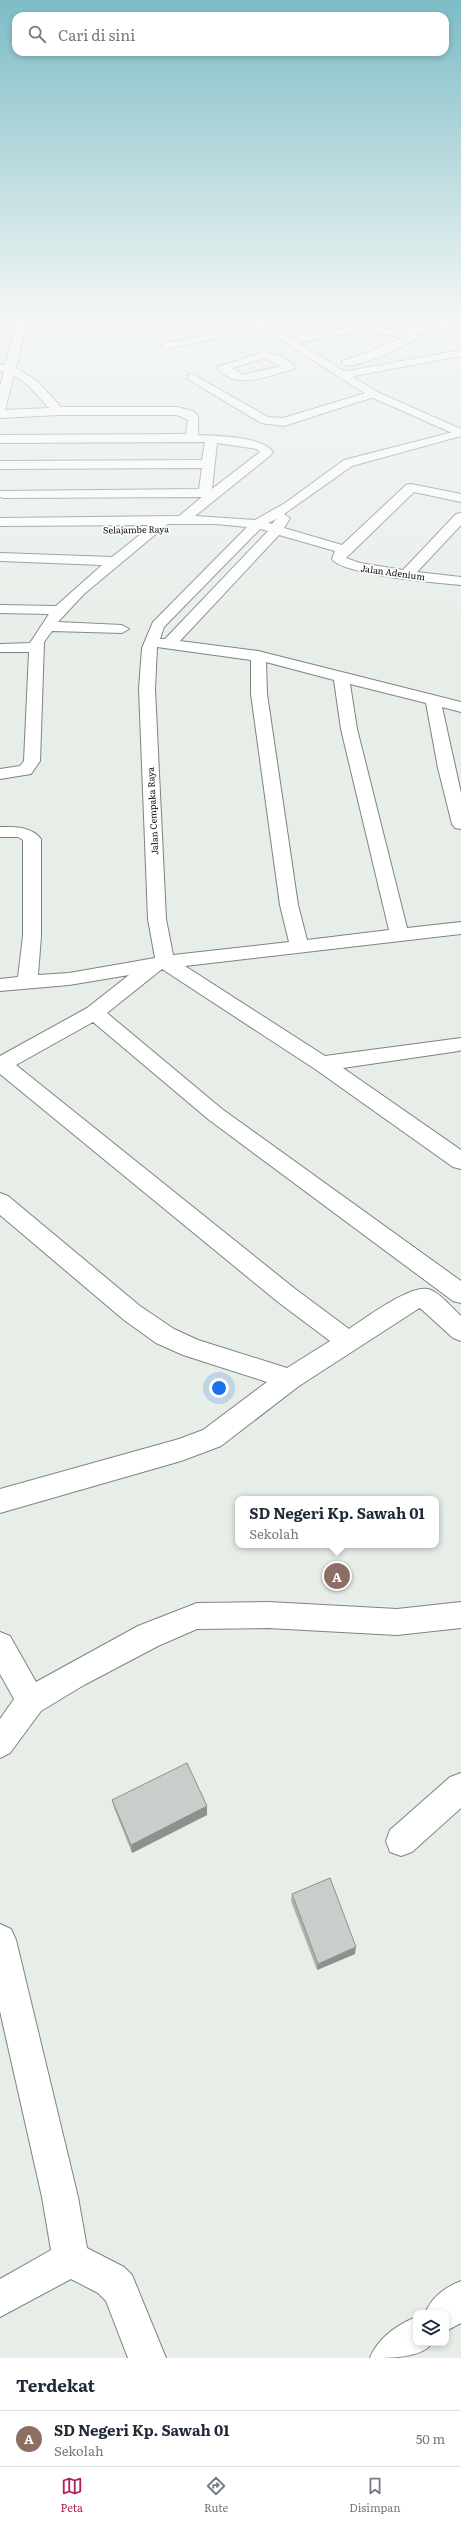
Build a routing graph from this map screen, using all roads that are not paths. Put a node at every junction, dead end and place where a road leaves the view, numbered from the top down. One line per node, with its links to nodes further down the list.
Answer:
1 (193, 431): 3 (street)
2 (460, 433): 7 (street)
3 (192, 438): 4 (street); 5 (street)
4 (210, 438): 9 (street); 11 (street)
5 (0, 439)
6 (381, 442): 7 (street)
7 (353, 461): 13 (street)
8 (0, 464): 9 (street)
9 (209, 464): 11 (street)
10 (2, 494): 11 (street); 17 (street)
11 (207, 495): 15 (street)
12 (461, 498): 20 (street)
13 (290, 506): 18 (street); 19 (street)
14 (461, 517): 23 (street)
15 (183, 520): 16 (street); 18 (street)
16 (159, 525): 17 (street, Selajambe Raya); 18 (street, Selajambe Raya); 22 (street)
17 (2, 526)
18 (254, 528): 19 (street, Selajambe Raya); 28 (street)
19 (274, 533): 20 (street, Selajambe Raya); 30 (street)
20 (345, 550): 23 (street, Jalan Adenium)
21 (0, 557): 22 (street)
22 (114, 560): 26 (street)
23 (407, 574): 24 (street, Jalan Adenium)
24 (461, 582)
25 (0, 608): 26 (street)
26 (58, 610): 29 (street)
27 (122, 629): 29 (street)
28 (152, 636): 30 (street); 42 (street, Jalan Cempaka Raya)
29 (40, 637): 31 (street); 36 (street)
30 (171, 639): 32 (street)
31 (0, 648)
32 (258, 656): 33 (street); 41 (street)
33 (341, 676): 34 (street); 40 (street)
34 (433, 699): 35 (street); 37 (street)
35 (461, 707)
36 (0, 774)
37 (461, 824)
38 (0, 832): 43 (street)
39 (461, 928): 40 (street)
40 (400, 934): 41 (street)
41 (299, 946): 42 (street)
42 (159, 964): 43 (street); 45 (street); 47 (street)
43 (27, 984): 44 (street)
44 (0, 985)
45 (94, 1013): 48 (street); 51 (street)
46 (459, 1044): 47 (street)
47 (322, 1064): 49 (street)
48 (1, 1065): 53 (street)
49 (461, 1161)
50 (0, 1202): 54 (street)
51 (461, 1294)
52 (461, 1331): 53 (street)
53 (348, 1341): 54 (street)
54 (290, 1379): 55 (street)
55 (0, 1501)
56 (461, 1615): 58 (street)
57 (0, 1646): 58 (street)
58 (31, 1701): 59 (street)
59 (0, 1743)
60 (461, 1788): 61 (street)
61 (401, 1842)
62 (0, 1940): 63 (street)
63 (71, 2258): 64 (street); 68 (street)
64 (0, 2299)
65 (461, 2299): 66 (street)
66 (448, 2310)
67 (413, 2338): 69 (street)
68 (147, 2358)
69 (389, 2358)

